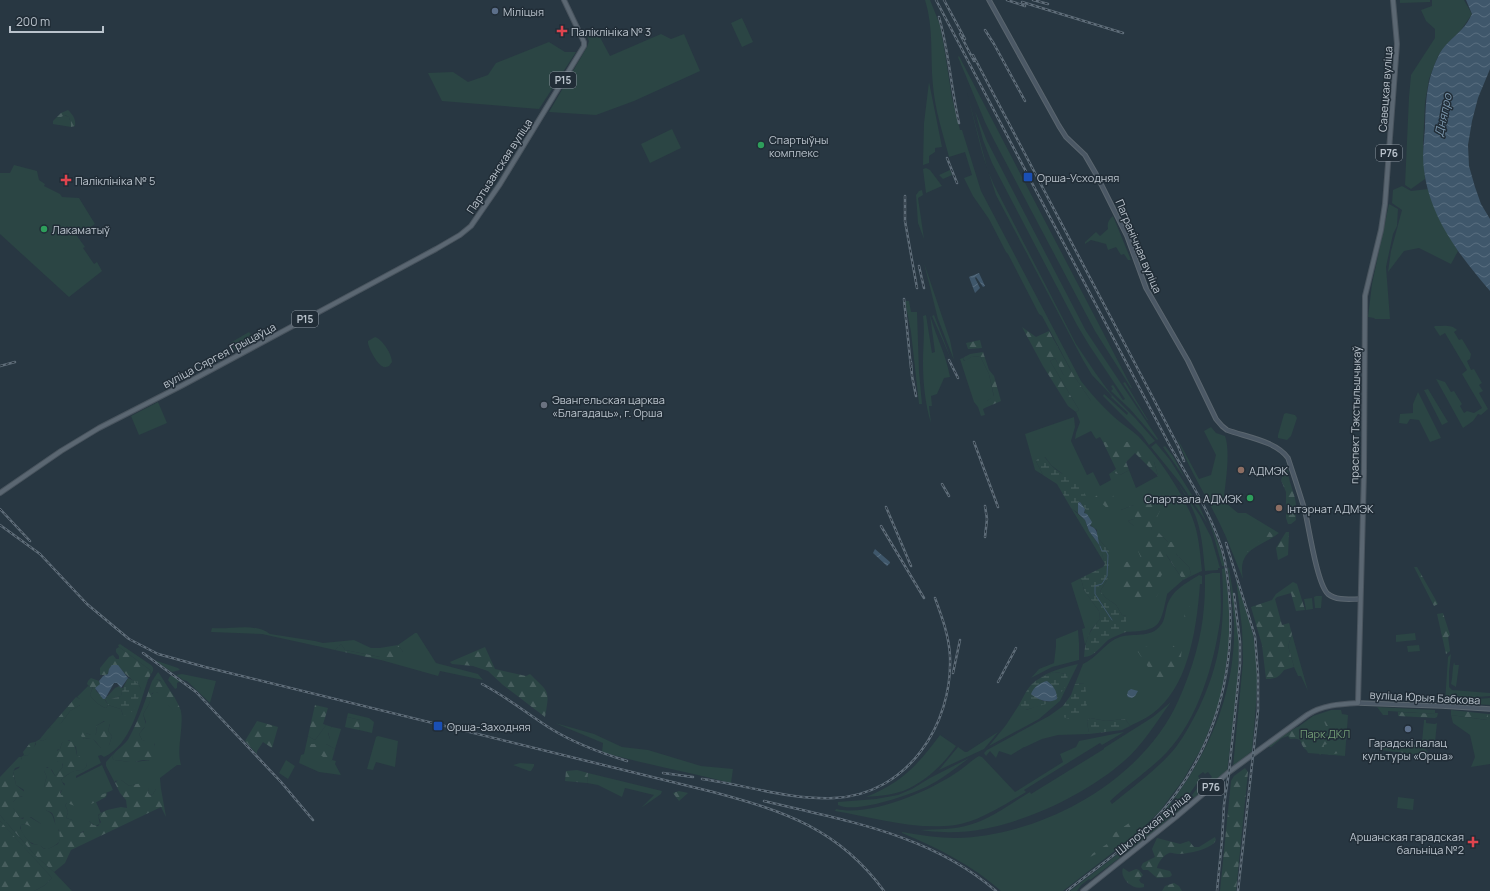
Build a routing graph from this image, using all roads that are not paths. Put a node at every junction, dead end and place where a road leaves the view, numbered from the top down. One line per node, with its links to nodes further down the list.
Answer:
1 (564, 0): 4 (main road, Партызанская вуліца / Р15)
2 (989, 0): 7 (main road, Пагранічная вуліца)
3 (1393, 0): 5 (main road, Савецкая вуліца / Р76)
4 (471, 226): 6 (main road, вуліца Сяргея Грыцаўца / Р15)
5 (1365, 296): 7 (main road, праспект Тэкстыльшчыкаў / Р76)
6 (0, 493)
7 (1360, 599): 8 (main road, праспект Тэкстыльшчыкаў / Р76)
8 (1358, 703): 9 (main road, вуліца Юрыя Бабкова); 10 (main road, Шклоўская вуліца / Р76)
9 (1490, 709)
10 (1083, 891)

